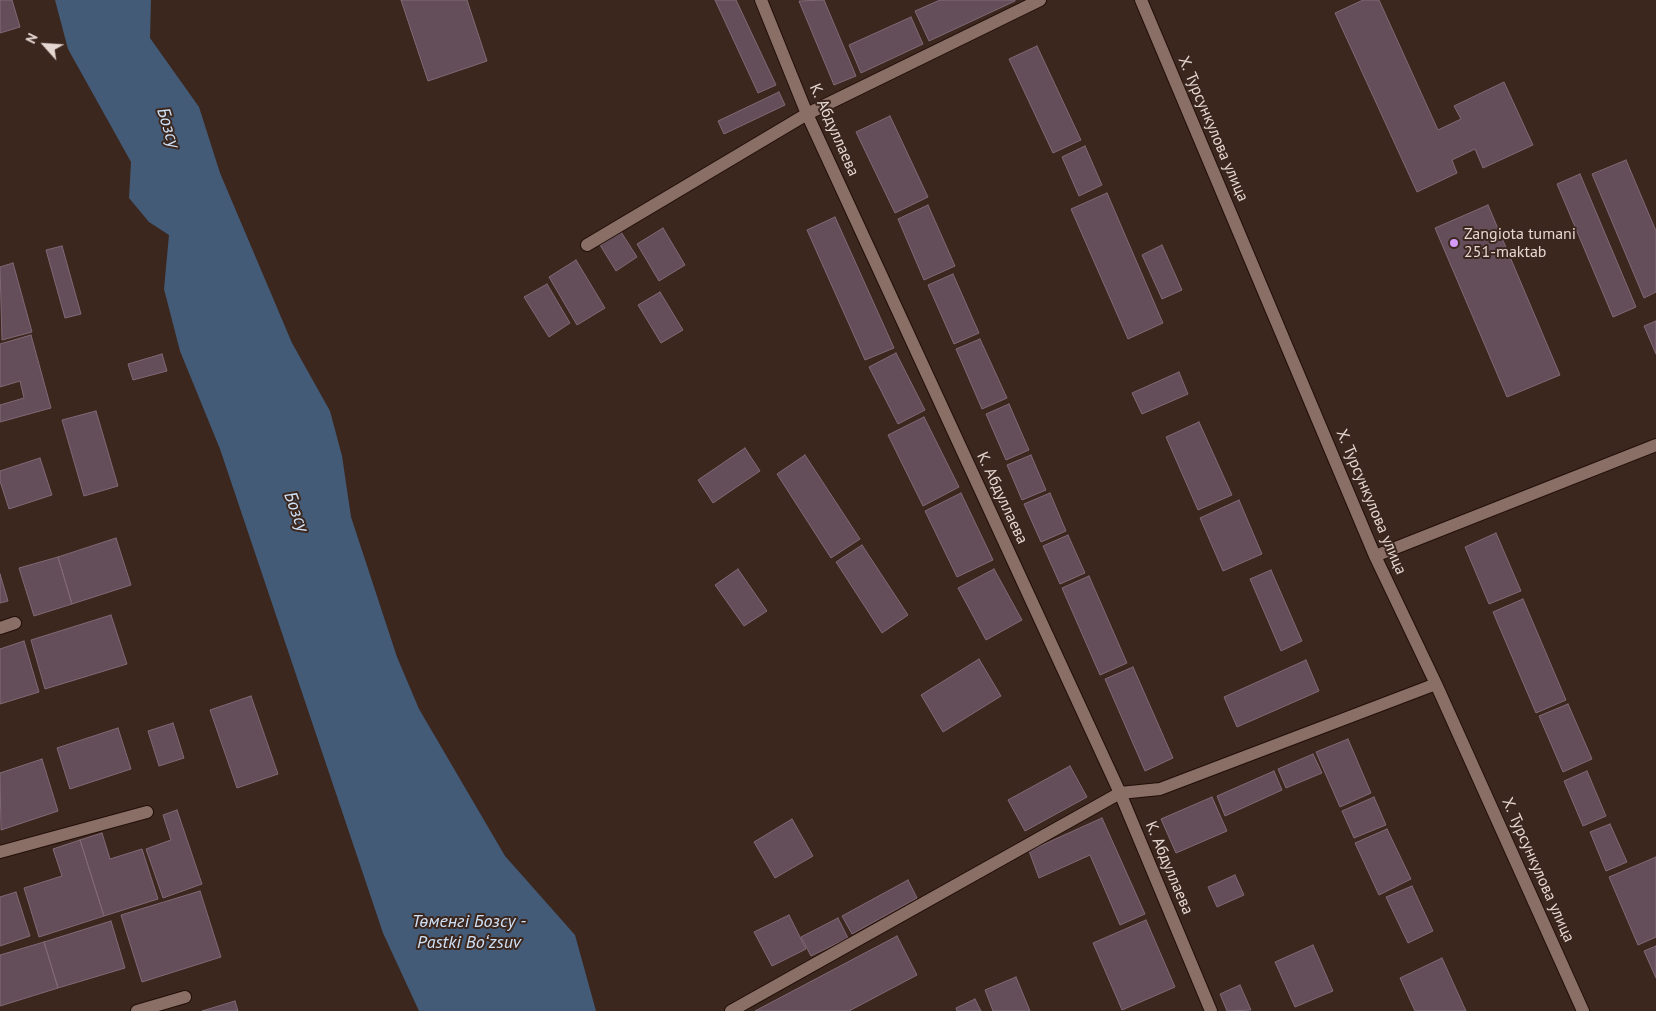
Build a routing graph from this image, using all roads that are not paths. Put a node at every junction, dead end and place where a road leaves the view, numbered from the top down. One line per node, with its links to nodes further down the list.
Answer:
1 (761, 0): 4 (street, К. Абдуллаева)
2 (1040, 0): 4 (street)
3 (1141, 0): 7 (street, Х. Турсункулова улица)
4 (807, 114): 5 (street); 11 (street, К. Абдуллаева)
5 (587, 245)
6 (1656, 445): 7 (street)
7 (1375, 556): 10 (street, Х. Турсункулова улица)
8 (15, 624): 9 (street)
9 (0, 628)
10 (1436, 684): 11 (street); 18 (street, Х. Турсункулова улица)
11 (1120, 793): 16 (street); 17 (street, К. Абдуллаева)
12 (147, 812): 13 (street)
13 (0, 852)
14 (185, 997): 15 (street)
15 (137, 1011)
16 (731, 1011)
17 (1211, 1011)
18 (1583, 1011)

